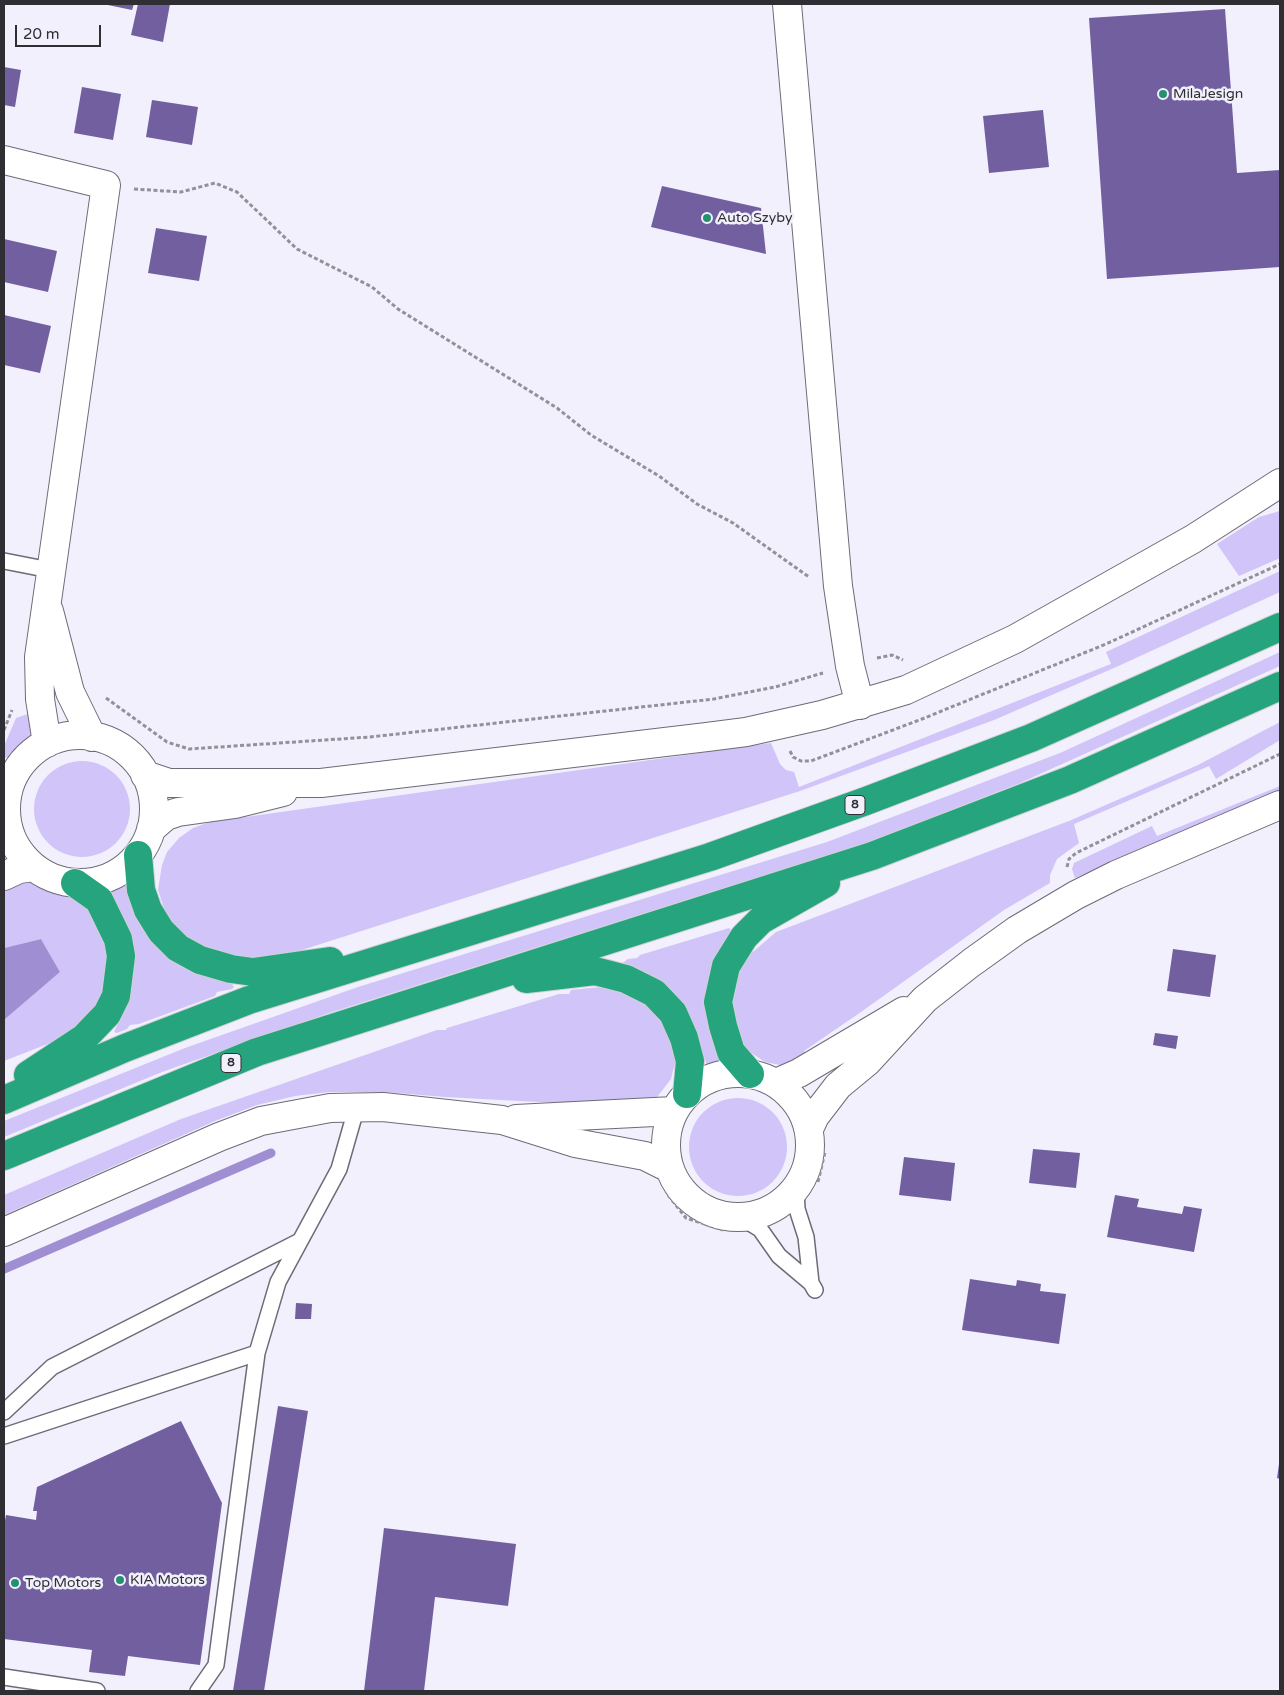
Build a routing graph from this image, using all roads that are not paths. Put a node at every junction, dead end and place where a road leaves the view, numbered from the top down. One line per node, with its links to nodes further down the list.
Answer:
1 (787, 4): 9 (street)
2 (4, 160): 5 (street)
3 (1280, 483): 9 (street)
4 (4, 561): 5 (lane)
5 (50, 570): 6 (street)
6 (47, 605): 10 (street); 11 (street)
7 (1280, 627): 23 (highway, 8)
8 (1280, 686): 19 (highway, 8)
9 (860, 705): 14 (street)
10 (92, 737): 11 (street); 12 (street)
11 (47, 743): 13 (street)
12 (145, 775): 14 (street); 17 (street)
13 (7, 781): 16 (street)
14 (321, 782): 17 (street)
15 (1280, 805): 25 (street)
16 (5, 818): 20 (street)
17 (151, 829): 18 (street)
18 (138, 856): 22 (street); 23 (highway)
19 (872, 856): 24 (highway, 8); 26 (highway)
20 (34, 867): 21 (street); 22 (street)
21 (4, 876)
22 (75, 883): 28 (highway)
23 (416, 948): 29 (highway, 8)
24 (464, 986): 30 (highway); 34 (highway, 8)
25 (925, 999): 27 (street); 33 (street)
26 (750, 1074): 27 (street); 30 (street)
27 (776, 1083): 33 (street)
28 (4, 1091)
29 (4, 1100)
30 (680, 1102): 32 (street); 35 (street)
31 (357, 1106): 32 (street); 38 (street); 39 (lane)
32 (502, 1120): 35 (street)
33 (809, 1129): 36 (street)
34 (4, 1156)
35 (669, 1168): 37 (street)
36 (796, 1189): 37 (street); 37 (lane)
37 (742, 1218)
38 (4, 1232)
39 (300, 1241): 40 (lane); 41 (lane)
40 (257, 1353): 42 (lane); 46 (lane)
41 (4, 1412)
42 (4, 1436)
43 (4, 1677): 44 (lane)
44 (37, 1686): 45 (lane)
45 (97, 1691)
46 (198, 1691)

